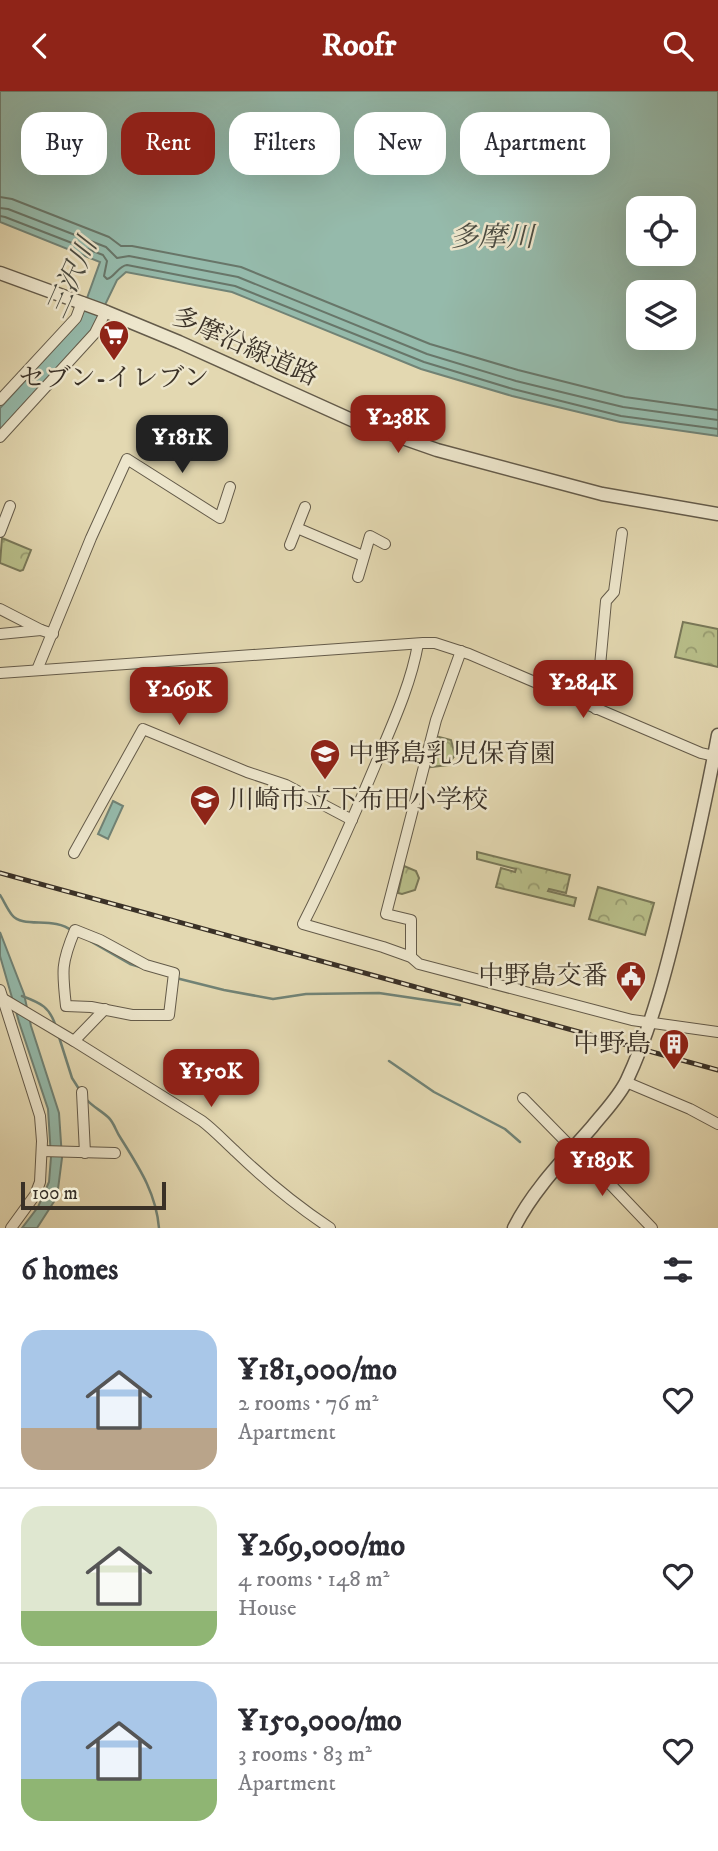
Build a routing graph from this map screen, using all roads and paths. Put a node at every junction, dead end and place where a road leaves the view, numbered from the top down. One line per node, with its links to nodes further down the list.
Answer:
1 (0, 274): 2 (street, 多摩沿線道路)
2 (84, 303): 3 (street, 多摩沿線道路); 4 (street)
3 (105, 311): 5 (street); 9 (street, 多摩沿線道路)
4 (0, 400)
5 (0, 437)
6 (230, 487): 19 (street)
7 (10, 506): 11 (street)
8 (304, 507): 10 (street)
9 (718, 514)
10 (297, 528): 14 (street); 15 (street)
11 (0, 532)
12 (622, 533): 25 (street)
13 (385, 544): 15 (street)
14 (290, 545)
15 (363, 556): 16 (street)
16 (358, 577)
17 (0, 609): 18 (street)
18 (41, 631): 19 (street); 20 (street)
19 (53, 633): 23 (street)
20 (0, 634)
21 (418, 644): 22 (street); 23 (street); 28 (street)
22 (461, 651): 25 (street); 30 (street)
23 (37, 670): 24 (street)
24 (0, 673)
25 (596, 709): 27 (street)
26 (718, 734): 27 (street)
27 (716, 757): 33 (street)
28 (352, 820): 29 (street); 30 (street)
29 (74, 853)
30 (411, 957): 33 (street)
31 (4, 998): 35 (street); 41 (street)
32 (105, 1009): 32 (street); 35 (street)
33 (650, 1021): 34 (street); 36 (street)
34 (718, 1032)
35 (74, 1041): 44 (street)
36 (626, 1082): 39 (street); 40 (street)
37 (82, 1092): 42 (street)
38 (523, 1098): 40 (street)
39 (718, 1124)
40 (574, 1148): 46 (street); 47 (street)
41 (46, 1151): 42 (street); 45 (street)
42 (85, 1153): 43 (street)
43 (115, 1153)
44 (325, 1227)
45 (11, 1228)
46 (514, 1228)
47 (652, 1228)

